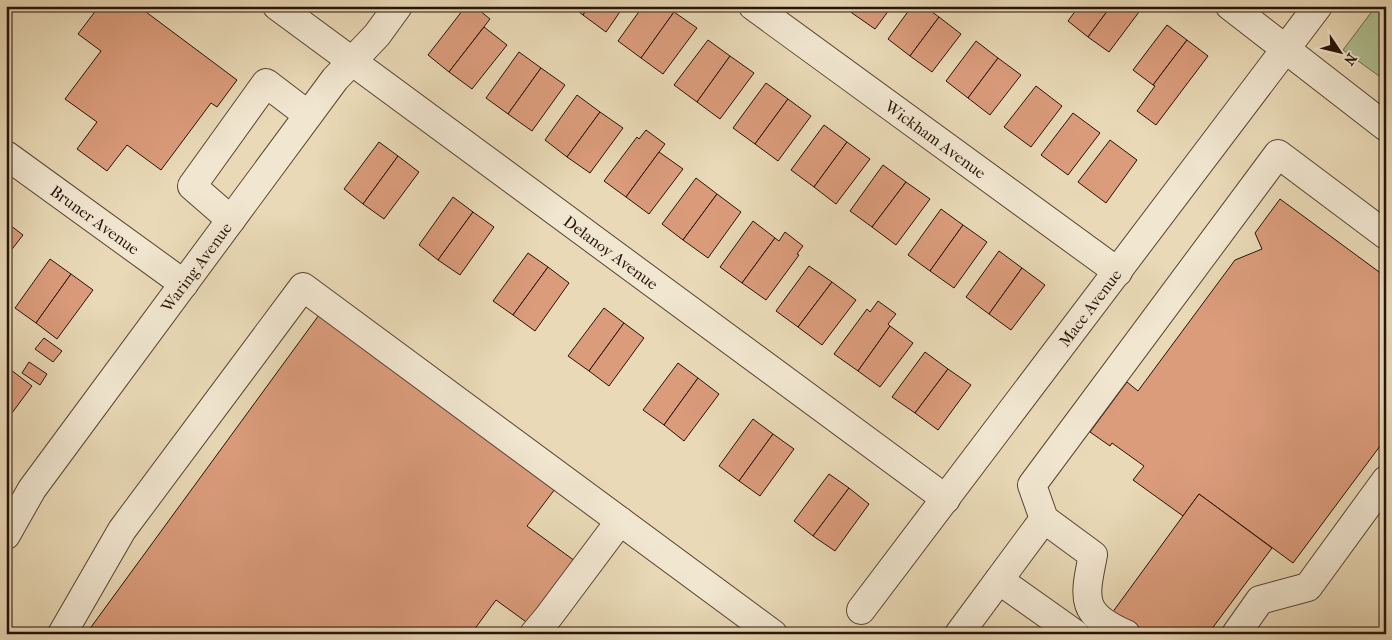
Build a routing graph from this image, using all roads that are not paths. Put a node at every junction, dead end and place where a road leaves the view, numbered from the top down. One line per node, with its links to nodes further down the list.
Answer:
1 (277, 6): 7 (street, Delanoy Avenue)
2 (398, 6): 7 (street, Waring Avenue)
3 (753, 6): 13 (street, Wickham Avenue)
4 (1230, 6): 6 (street)
5 (1318, 6): 6 (street, Mace Avenue)
6 (1285, 49): 9 (street); 13 (street, Mace Avenue)
7 (352, 61): 8 (street, Waring Avenue); 16 (street, Delanoy Avenue)
8 (308, 115): 11 (street, Waring Avenue); 11 (street)
9 (1386, 127)
10 (6, 155): 14 (street, Bruner Avenue)
11 (231, 220): 14 (street, Waring Avenue)
12 (1386, 235): 17 (street)
13 (1118, 272): 16 (street, Mace Avenue)
14 (184, 284): 18 (street, Waring Avenue)
15 (1386, 480): 28 (street)
16 (946, 499): 21 (street, Mace Avenue)
17 (1044, 519): 20 (street); 27 (street)
18 (9, 520)
19 (620, 520): 22 (street); 23 (street); 24 (street)
20 (999, 580): 25 (street); 26 (street)
21 (860, 610)
22 (62, 634)
23 (534, 634)
24 (773, 634)
25 (959, 634)
26 (1075, 634)
27 (1126, 634)
28 (1236, 634)

